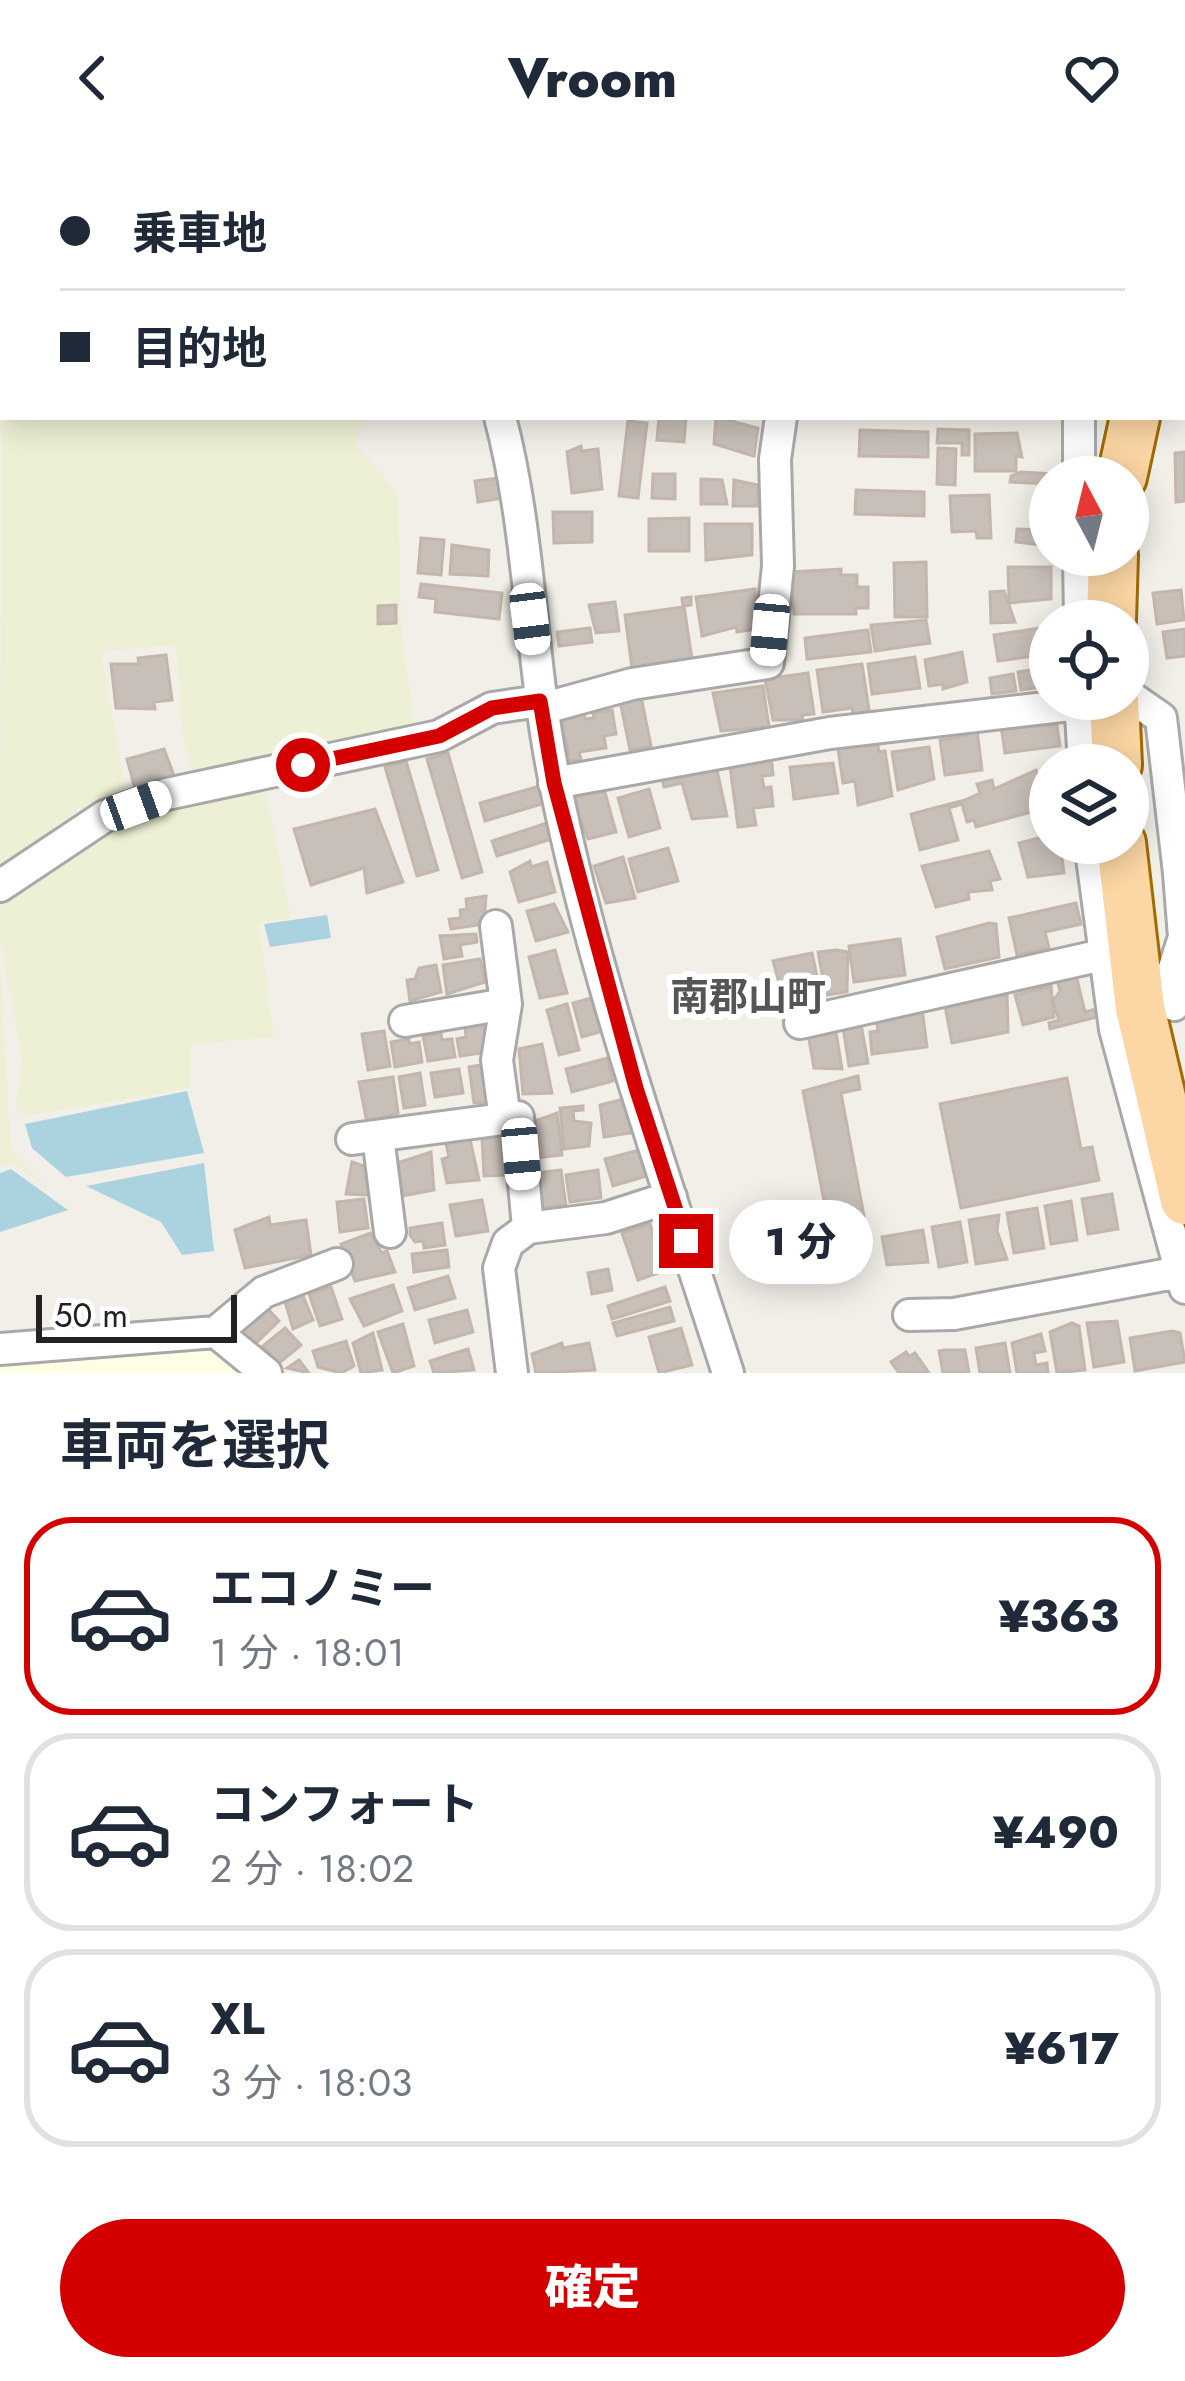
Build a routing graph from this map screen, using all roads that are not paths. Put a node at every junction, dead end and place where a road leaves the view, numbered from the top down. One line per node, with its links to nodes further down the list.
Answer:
1 (501, 420): 7 (street)
2 (781, 420): 7 (street)
3 (1079, 420): 5 (street)
4 (1135, 420): 6 (main road)
5 (1079, 456)
6 (1127, 456)
7 (540, 705): 10 (street); 14 (street)
8 (1029, 709): 10 (street)
9 (1149, 710): 13 (street)
10 (554, 783): 24 (street)
11 (1095, 864): 17 (street)
12 (1120, 864): 17 (main road)
13 (1182, 873): 16 (street)
14 (0, 886)
15 (496, 926): 18 (street)
16 (1185, 937): 19 (street)
17 (1115, 952): 19 (main road); 21 (street); 28 (street)
18 (506, 1004): 20 (street); 22 (street)
19 (1166, 1006): 23 (main road)
20 (405, 1021)
21 (800, 1023)
22 (505, 1119): 25 (street); 26 (street)
23 (1184, 1189)
24 (671, 1197): 25 (street); 34 (street)
25 (528, 1228): 33 (street)
26 (390, 1232)
27 (338, 1264): 30 (street)
28 (1183, 1280): 29 (street)
29 (909, 1315)
30 (216, 1332): 31 (street); 32 (street)
31 (0, 1349)
32 (266, 1373)
33 (512, 1373)
34 (728, 1373)

